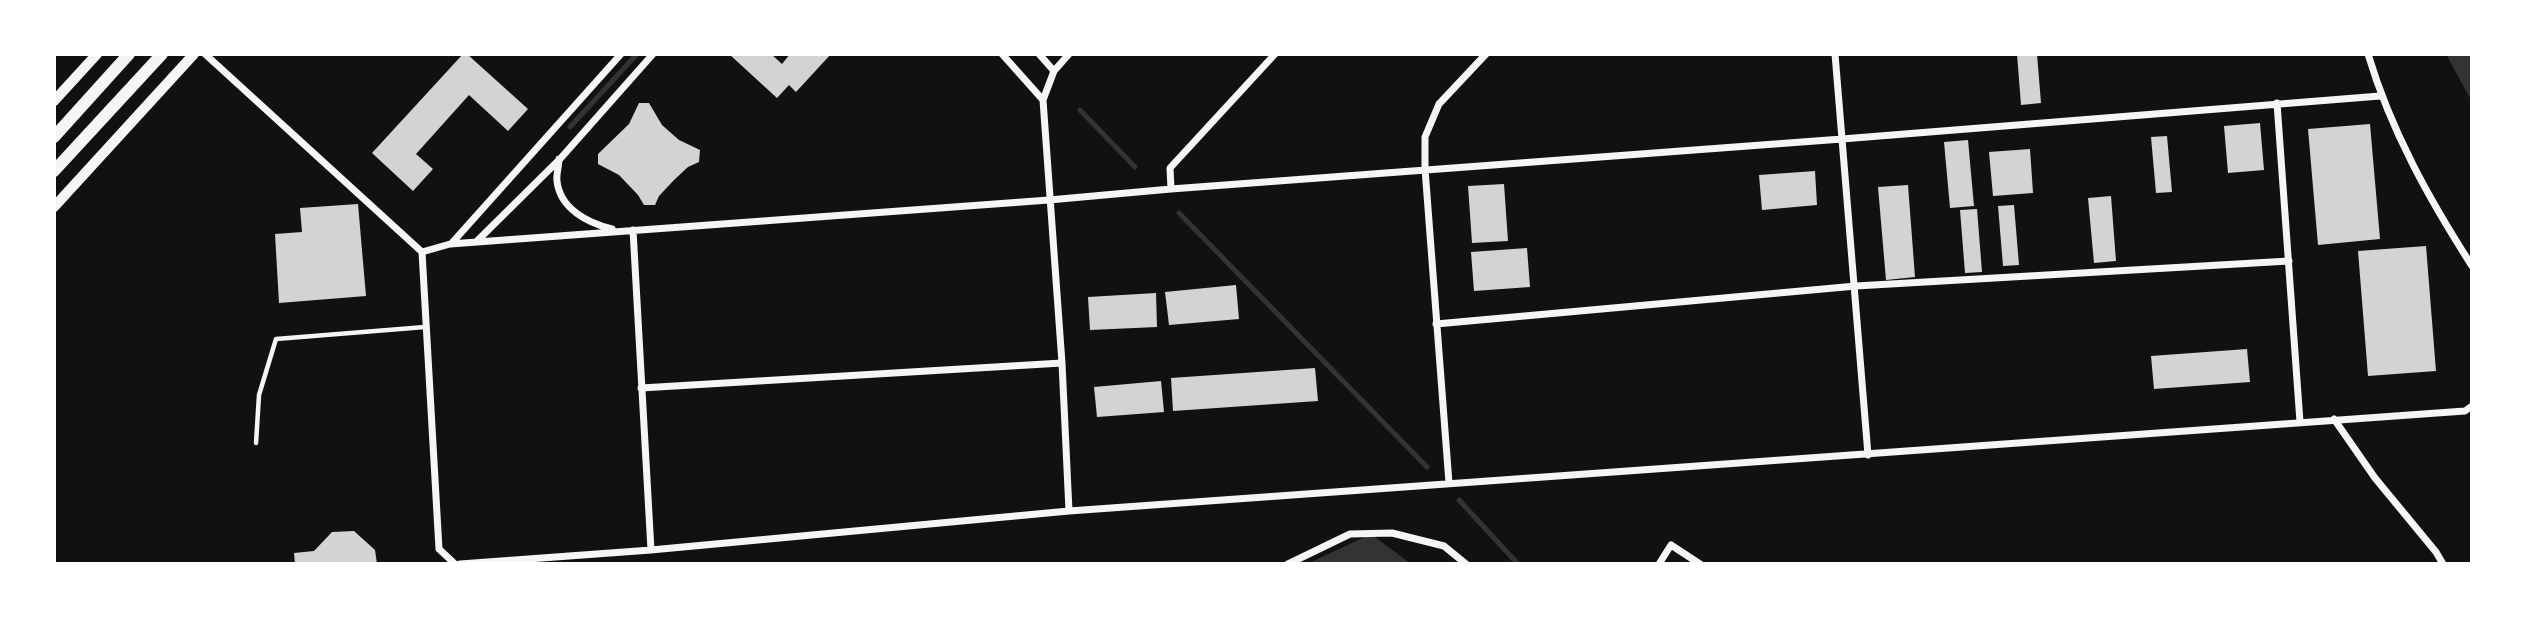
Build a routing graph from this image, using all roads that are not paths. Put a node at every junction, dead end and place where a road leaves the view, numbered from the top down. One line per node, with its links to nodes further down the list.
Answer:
1 (97, 54): 18 (street)
2 (130, 54): 20 (main road)
3 (162, 54): 24 (main road)
4 (194, 54): 27 (street)
5 (205, 54): 32 (street)
6 (621, 54): 31 (street)
7 (653, 54): 22 (street)
8 (1002, 54): 17 (street)
9 (1039, 54): 15 (street)
10 (1069, 54): 15 (street)
11 (1275, 54): 25 (street)
12 (1486, 54): 23 (street)
13 (1835, 54): 21 (street)
14 (2368, 54): 16 (street)
15 (1054, 71): 17 (street)
16 (2380, 96): 19 (street); 34 (street)
17 (1043, 100): 26 (street)
18 (54, 102)
19 (2277, 103): 21 (street); 33 (street)
20 (54, 137)
21 (1842, 139): 23 (street); 35 (street)
22 (559, 159): 29 (street); 30 (street)
23 (1425, 169): 25 (street); 36 (street)
24 (54, 171)
25 (1171, 189): 26 (street)
26 (1049, 200): 28 (street); 38 (street)
27 (54, 207)
28 (633, 230): 29 (street); 39 (street)
29 (619, 231): 30 (street)
30 (475, 243): 31 (street)
31 (450, 244): 32 (street)
32 (422, 252): 37 (street)
33 (2289, 261): 35 (street); 42 (street)
34 (2472, 266)
35 (1856, 286): 36 (street); 44 (street)
36 (1436, 324): 45 (street)
37 (425, 327): 43 (lane); 48 (street)
38 (1062, 363): 39 (street); 46 (street)
39 (641, 388): 47 (street)
40 (2471, 408): 41 (street)
41 (2334, 419): 42 (street); 53 (street)
42 (2300, 422): 44 (street)
43 (256, 443)
44 (1868, 455): 45 (street)
45 (1449, 483): 46 (street)
46 (1069, 511): 47 (street)
47 (651, 550): 48 (street)
48 (458, 564)
49 (1288, 564): 50 (street)
50 (1466, 564)
51 (1659, 564): 52 (street)
52 (1700, 564)
53 (2443, 564)

